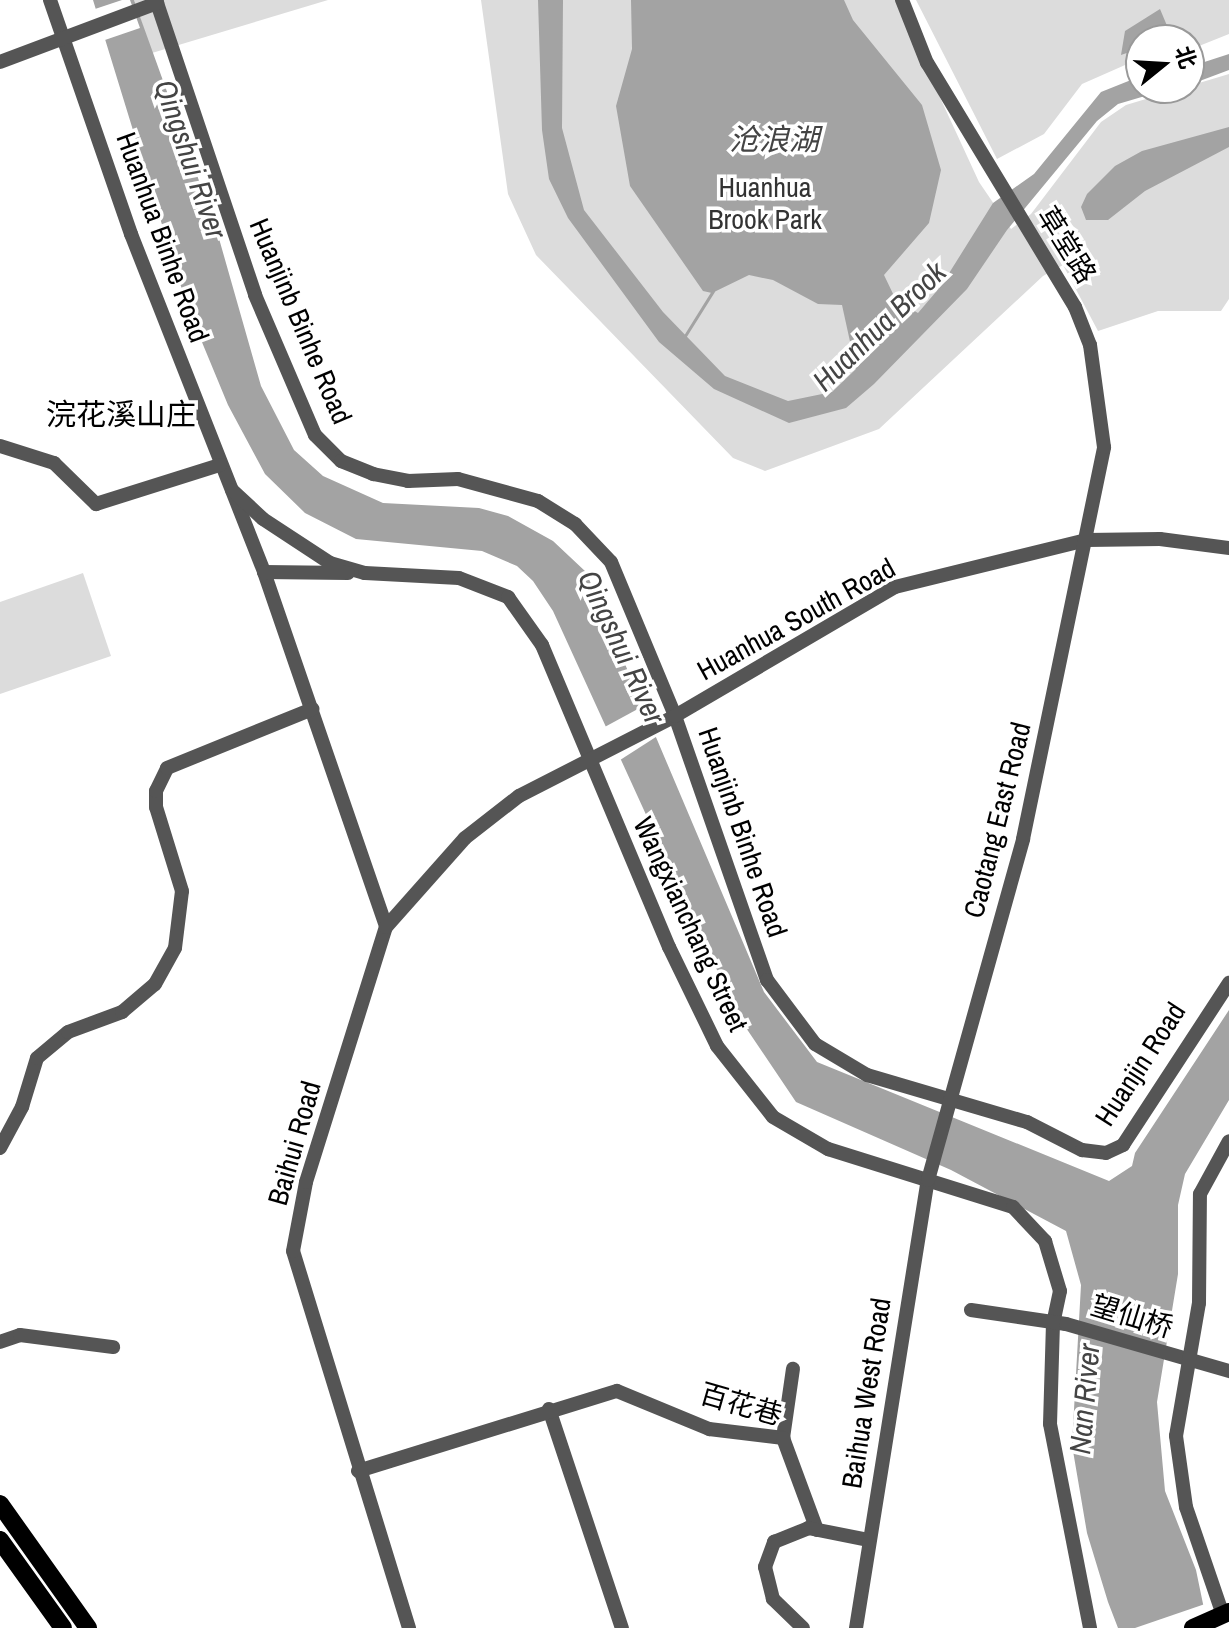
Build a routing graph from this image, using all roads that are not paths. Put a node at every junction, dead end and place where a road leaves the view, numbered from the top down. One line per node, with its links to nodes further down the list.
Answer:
1 (50, 0): 4 (street, Huanhua Binhe Road)
2 (902, 0): 9 (street, 草堂路)
3 (156, 2): 4 (street); 14 (street, Huanjinb Binhe Road)
4 (64, 40): 5 (street); 7 (street, Huanhua Binhe Road)
5 (0, 62)
6 (0, 446): 7 (street)
7 (220, 465): 8 (street, Huanhua Binhe Road)
8 (232, 490): 11 (street, Huanhua Binhe Road); 12 (street, Huanhua Binhe Road)
9 (1087, 540): 10 (street, Huanhua South Road); 14 (street, Huanhua South Road); 18 (street, Caotang East Road)
10 (1229, 548)
11 (264, 572): 12 (street, Huanhua Binhe Road); 13 (street, Huanhua Binhe Road)
12 (365, 573): 15 (street, Huanhua Binhe Road)
13 (312, 709): 16 (street, Huanhua Binhe Road); 20 (street)
14 (675, 716): 15 (street, Huanhua South Road); 18 (street, Huanjinb Binhe Road)
15 (589, 762): 16 (street, Baihui Road); 21 (street, Wangxianchang Street)
16 (386, 927): 31 (street, Baihui Road)
17 (1229, 983): 18 (street, Huanjin Road)
18 (948, 1103): 21 (street, Caotang East Road)
19 (1229, 1141): 26 (street)
20 (0, 1148)
21 (929, 1173): 23 (street, Wangxianchang Street); 35 (street, Baihua West Road)
22 (971, 1310): 23 (street, 望仙桥)
23 (1060, 1323): 26 (street, 望仙桥); 43 (street, Wangxianchang Street)
24 (0, 1342): 25 (street)
25 (113, 1347)
26 (1187, 1360): 28 (street, 望仙桥); 36 (street)
27 (793, 1369): 30 (street)
28 (1229, 1371)
29 (549, 1409): 30 (street, 百花巷); 31 (street, 百花巷); 40 (street)
30 (783, 1438): 33 (street, 百花巷)
31 (358, 1471): 39 (street, Baihui Road)
32 (0, 1504): 38 (main road)
33 (817, 1530): 35 (street); 41 (street)
34 (0, 1540): 37 (main road)
35 (868, 1540): 42 (street, Baihua West Road)
36 (1223, 1620): 44 (main road)
37 (63, 1628)
38 (88, 1628)
39 (409, 1628)
40 (622, 1628)
41 (803, 1628)
42 (856, 1628)
43 (1090, 1628)
44 (1193, 1628)

